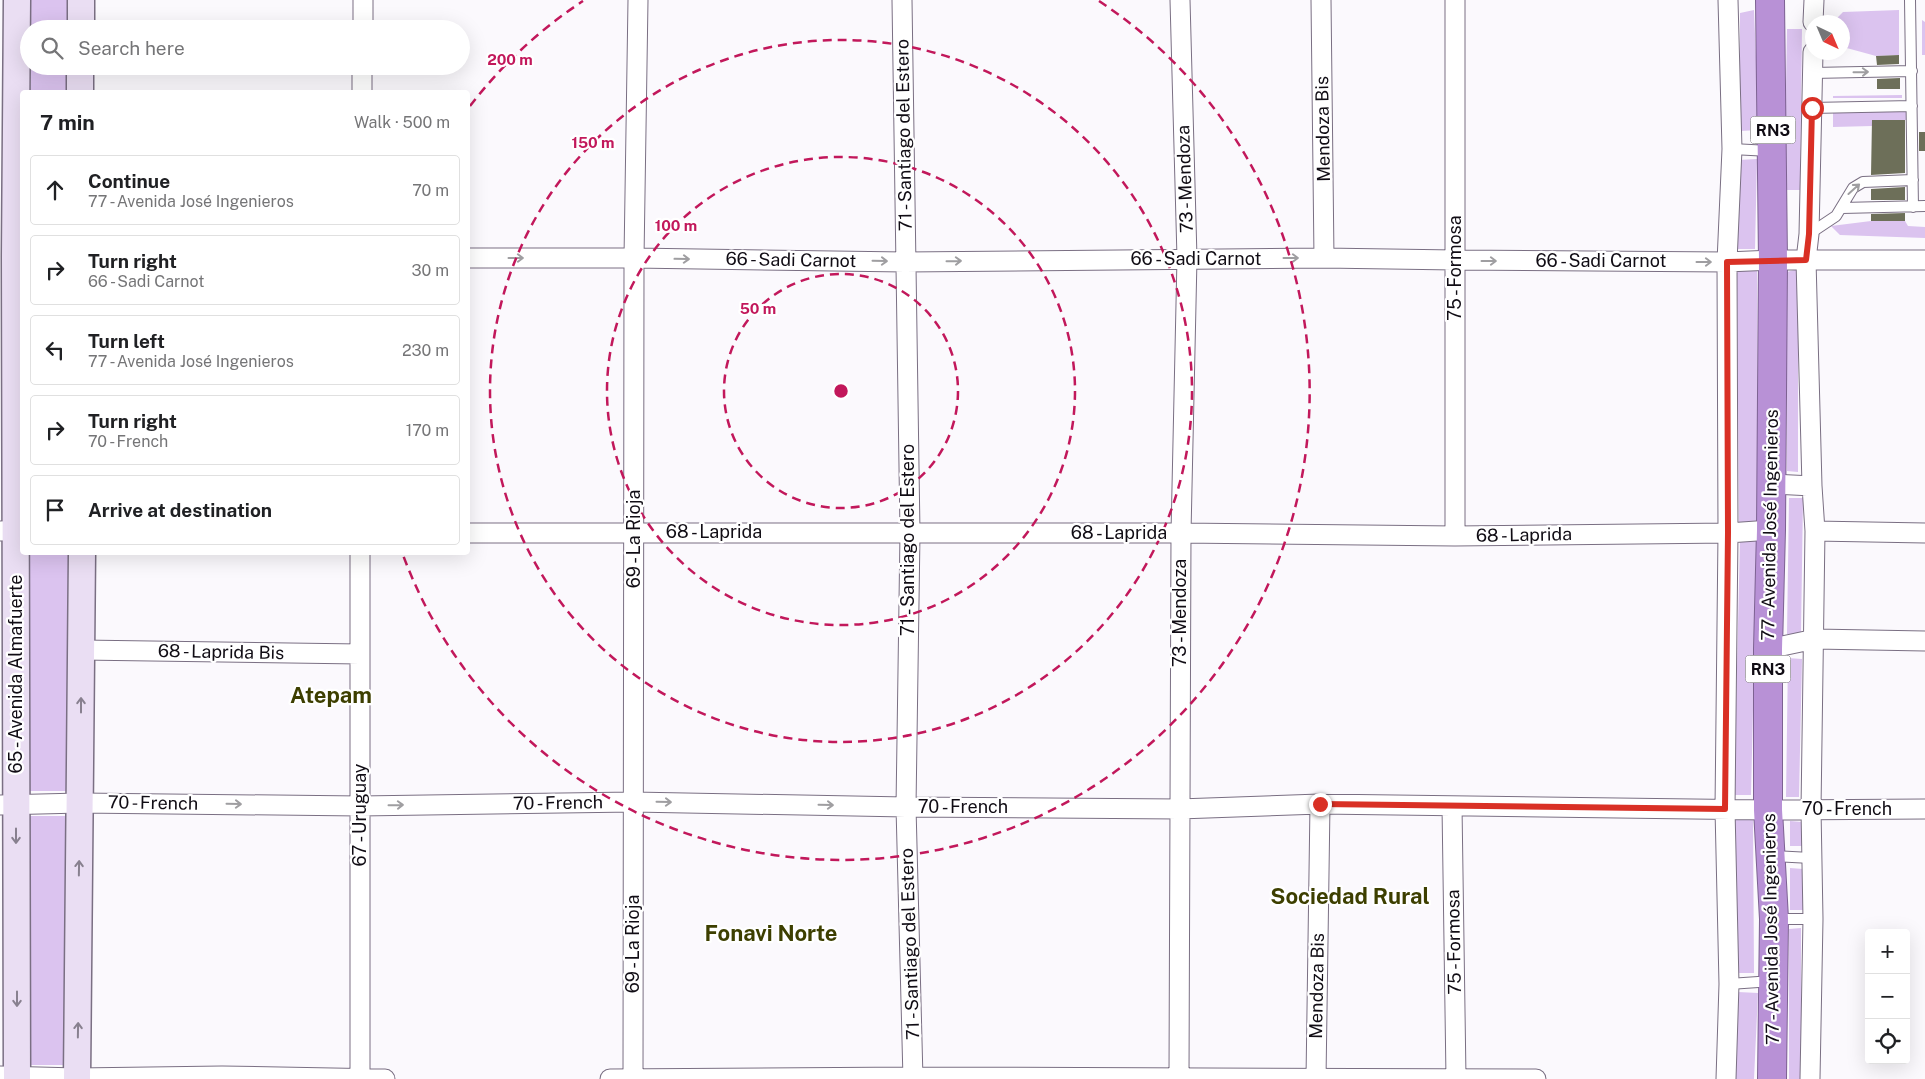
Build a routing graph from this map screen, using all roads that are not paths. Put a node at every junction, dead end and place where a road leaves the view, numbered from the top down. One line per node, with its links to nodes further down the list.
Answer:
1 (17, 0): 32 (main road, 65 - Avenida Almafuerte)
2 (81, 0): 14 (main road)
3 (363, 0): 15 (street)
4 (638, 0): 34 (street, 69 - La Rioja)
5 (902, 0): 41 (street, 71 - Santiago del Estero)
6 (1180, 0): 35 (street, 73 - Mendoza)
7 (1321, 0): 36 (street, Mendoza Bis)
8 (1455, 0): 37 (street, 75 - Formosa)
9 (1728, 0): 25 (street)
10 (1770, 0): 26 (highway, 77 - Avenida José Ingenieros / RN3)
11 (1814, 0): 13 (street)
12 (1910, 0): 17 (lane)
13 (1813, 15)
14 (80, 20)
15 (363, 20)
16 (1812, 60): 18 (street)
17 (1912, 71): 18 (lane, one-way to 17); 23 (lane)
18 (1812, 73): 24 (street)
19 (80, 75): 21 (main road)
20 (362, 75): 22 (street)
21 (80, 90)
22 (362, 90)
23 (1912, 106): 24 (lane); 27 (lane)
24 (1812, 108): 31 (street)
25 (1732, 150): 26 (lane); 42 (street)
26 (1773, 151): 38 (highway, 77 - Avenida José Ingenieros / RN3)
27 (1913, 180): 29 (lane); 30 (lane, one-way to 27)
28 (1925, 206): 29 (lane)
29 (1913, 207): 30 (lane)
30 (1842, 208): 31 (lane)
31 (1809, 234): 39 (street)
32 (13, 257): 46 (main road, 65 - Avenida Almafuerte)
33 (470, 258): 34 (street, 66 - Sadi Carnot, one-way to 34)
34 (634, 258): 41 (street, 66 - Sadi Carnot, one-way to 41); 48 (street, 69 - La Rioja)
35 (1187, 258): 36 (street, 66 - Sadi Carnot, one-way to 36); 41 (street, 66 - Sadi Carnot, one-way to 35); 52 (street, 73 - Mendoza)
36 (1324, 258): 37 (street, 66 - Sadi Carnot)
37 (1455, 260): 42 (street, 66 - Sadi Carnot, one-way to 42); 54 (street, 75 - Formosa)
38 (1773, 260): 39 (street, 66 - Sadi Carnot); 42 (street, 66 - Sadi Carnot); 43 (highway, 77 - Avenida José Ingenieros / RN3)
39 (1806, 260): 40 (street, 66 - Sadi Carnot); 44 (street)
40 (1925, 260)
41 (905, 262): 51 (street, 71 - Santiago del Estero)
42 (1727, 262): 49 (street)
43 (1771, 484): 44 (street); 45 (highway, 77 - Avenida José Ingenieros / RN3)
44 (1812, 486): 47 (street)
45 (1771, 530): 49 (street, 68 - Laprida); 59 (highway, 77 - Avenida José Ingenieros / RN3)
46 (13, 531): 65 (main road, 65 - Avenida Almafuerte)
47 (1815, 531): 53 (street); 57 (street)
48 (634, 532): 50 (street, 68 - Laprida); 51 (street, 68 - Laprida); 62 (street, 69 - La Rioja)
49 (1728, 532): 54 (street, 68 - Laprida); 70 (street)
50 (470, 533)
51 (910, 533): 52 (street, 68 - Laprida); 68 (street, 71 - Santiago del Estero)
52 (1181, 533): 54 (street, 68 - Laprida); 69 (street, 73 - Mendoza)
53 (1925, 533)
54 (1456, 536)
55 (82, 555): 60 (main road)
56 (360, 555): 61 (street, 67 - Uruguay)
57 (1815, 639): 58 (street); 59 (street); 71 (street)
58 (1925, 641)
59 (1768, 649): 73 (highway, 77 - Avenida José Ingenieros / RN3)
60 (81, 650): 61 (street, 68 - Laprida Bis); 63 (main road, one-way to 60)
61 (360, 654): 66 (street, 67 - Uruguay)
62 (633, 802): 66 (street, 70 - French, one-way to 62); 68 (street, 70 - French, one-way to 68); 89 (street, 69 - La Rioja)
63 (80, 803): 65 (street, 70 - French); 66 (street, 70 - French, one-way to 66); 83 (main road, one-way to 63)
64 (1320, 804): 67 (street, 70 - French); 69 (street, 70 - French); 90 (street, Mendoza Bis)
65 (8, 805): 80 (main road, 65 - Avenida Almafuerte, one-way to 80)
66 (360, 806): 84 (street, 67 - Uruguay)
67 (1452, 806): 70 (street, 70 - French); 86 (street, 75 - Formosa)
68 (906, 807): 69 (street, 70 - French); 85 (street, 71 - Santiago del Estero)
69 (1179, 809): 82 (street, 73 - Mendoza)
70 (1725, 809): 73 (street, 70 - French); 79 (street)
71 (1810, 809): 72 (street, 70 - French); 73 (street, 70 - French); 75 (street)
72 (1925, 809)
73 (1768, 810): 74 (highway, 77 - Avenida José Ingenieros / RN3)
74 (1770, 856): 75 (lane); 76 (highway, 77 - Avenida José Ingenieros / RN3)
75 (1811, 858): 77 (street)
76 (1774, 919): 77 (lane); 78 (highway, 77 - Avenida José Ingenieros / RN3)
77 (1813, 919): 94 (street)
78 (1774, 981): 79 (lane); 93 (highway, 77 - Avenida José Ingenieros / RN3)
79 (1729, 984): 92 (street)
80 (11, 1077): 83 (street)
81 (222, 1077): 83 (street); 84 (street)
82 (1179, 1077): 85 (street); 90 (street)
83 (78, 1078)
84 (360, 1078): 87 (street)
85 (913, 1078): 89 (street)
86 (1456, 1078): 90 (street); 91 (street)
87 (385, 1079)
88 (610, 1079): 89 (street)
89 (633, 1079)
90 (1316, 1079)
91 (1536, 1079)
92 (1726, 1079)
93 (1772, 1079)
94 (1810, 1079)

